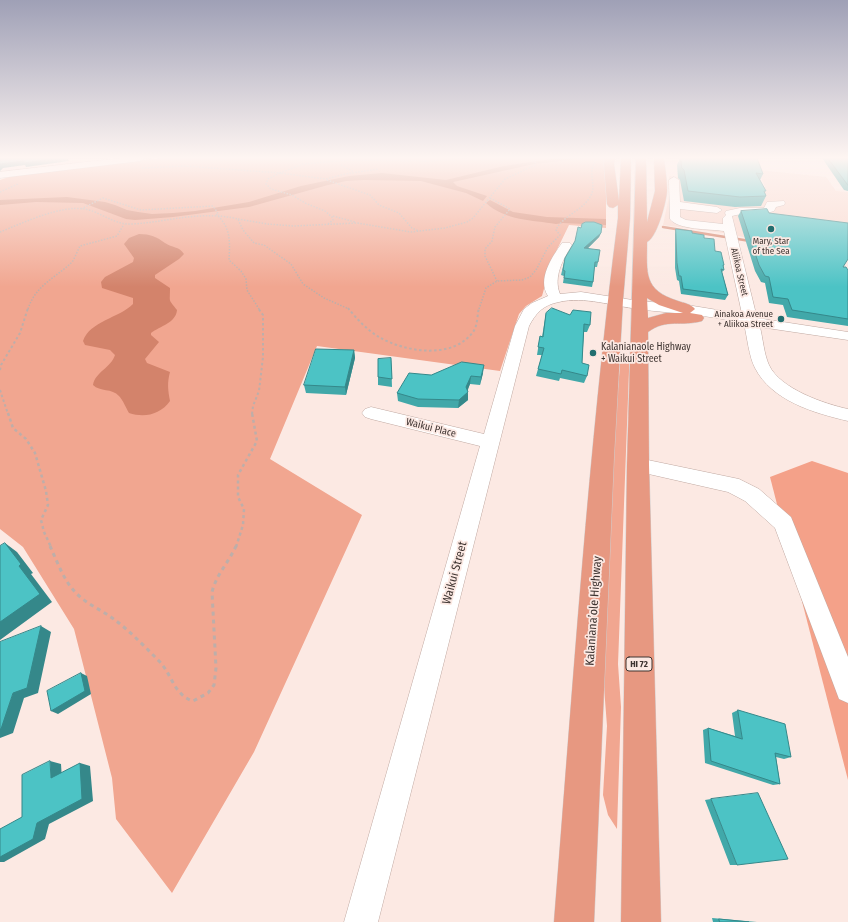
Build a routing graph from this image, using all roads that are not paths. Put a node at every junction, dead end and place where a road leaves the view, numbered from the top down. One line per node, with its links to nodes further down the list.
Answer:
1 (613, 201): 11 (highway)
2 (625, 201): 11 (highway)
3 (640, 201): 10 (highway)
4 (659, 201): 10 (highway)
5 (674, 201): 7 (street)
6 (780, 203): 8 (street)
7 (675, 206): 8 (street); 8 (street)
8 (727, 222): 17 (street, Aliikoa Street)
9 (566, 245): 13 (street)
10 (641, 246): 12 (highway)
11 (619, 259): 14 (highway, Kalaniana’ole Highway)
12 (640, 276): 15 (highway); 16 (highway)
13 (556, 298): 14 (street, Waikui Street); 22 (street, Waikui Street)
14 (615, 300): 16 (street, Waikui Street); 19 (highway, Kalaniana’ole Highway)
15 (692, 313): 16 (highway); 16 (street, Waikui Street); 17 (street, Waikui Street)
16 (640, 321): 19 (highway); 23 (highway, HI 72)
17 (751, 321): 18 (street, Waikui Street); 21 (street, Aliikoa Street)
18 (848, 336)
19 (611, 353): 26 (highway, Kalaniana’ole Highway)
20 (371, 413): 22 (street, Waikui Place)
21 (848, 415)
22 (491, 442): 25 (street, Waikui Street)
23 (638, 465): 24 (street); 27 (highway, HI 72)
24 (848, 690)
25 (361, 922)
26 (574, 922)
27 (641, 922)

